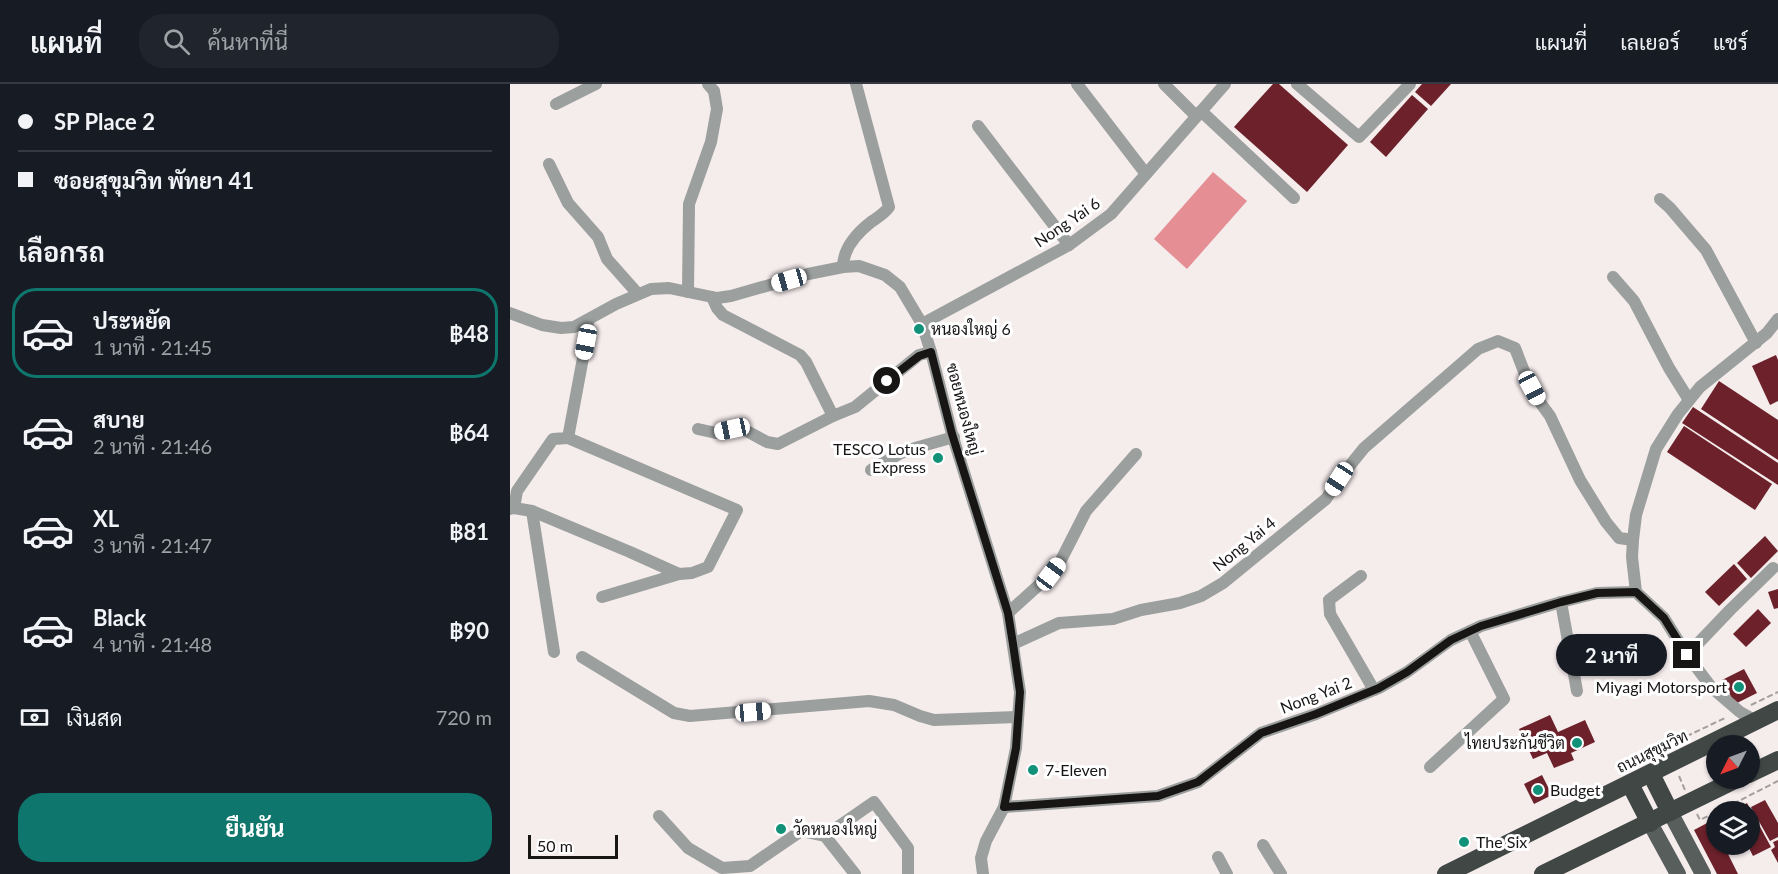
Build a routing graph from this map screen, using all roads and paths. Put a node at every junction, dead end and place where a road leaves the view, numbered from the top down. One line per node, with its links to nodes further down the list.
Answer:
1 (596, 84): 9 (street)
2 (708, 84): 19 (street)
3 (856, 84): 17 (street)
4 (1077, 84): 13 (street)
5 (1164, 84): 10 (street)
6 (1225, 84): 10 (street, Nong Yai 6)
7 (1297, 84): 8 (street)
8 (1410, 84)
9 (556, 104)
10 (1198, 113): 13 (street, Nong Yai 6); 14 (street)
11 (978, 126): 16 (street)
12 (549, 164): 20 (street)
13 (1146, 174): 16 (street, Nong Yai 6)
14 (1294, 198)
15 (1660, 199): 26 (street)
16 (1069, 245): 25 (street, Nong Yai 6)
17 (843, 267): 21 (street, ซอยหนองใหญ่); 25 (street, ซอยหนองใหญ่)
18 (1613, 277): 28 (street)
19 (688, 292): 20 (street, ซอยหนองใหญ่); 21 (street, ซอยหนองใหญ่)
20 (638, 294): 24 (street, ซอยหนองใหญ่)
21 (712, 297): 29 (street)
22 (510, 313): 24 (street, ซอยหนองใหญ่)
23 (1778, 319): 26 (street)
24 (588, 320): 32 (street)
25 (922, 324): 27 (street, ซอยหนองใหญ่)
26 (1756, 342): 28 (street)
27 (931, 352): 29 (street); 31 (street, ซอยหนองใหญ่)
28 (1689, 400): 37 (street)
29 (833, 416): 30 (street)
30 (698, 429)
31 (954, 437): 34 (street); 44 (street, ซอยหนองใหญ่)
32 (568, 438): 35 (street); 39 (street)
33 (1136, 454): 44 (street)
34 (871, 470)
35 (512, 508): 36 (street)
36 (532, 512): 39 (street); 47 (street)
37 (1633, 540): 41 (street); 46 (street, Nong Yai 4)
38 (1773, 568): 48 (street)
39 (679, 574): 42 (street)
40 (1361, 576): 50 (street)
41 (1636, 592): 43 (street, Nong Yai 2); 48 (street)
42 (602, 597)
43 (1561, 602): 45 (street, Nong Yai 2); 51 (street)
44 (1008, 613): 46 (street, ซอยหนองใหญ่)
45 (1470, 631): 50 (street, Nong Yai 2); 59 (street)
46 (1013, 644): 55 (street, ซอยหนองใหญ่)
47 (554, 652)
48 (1687, 655): 54 (street)
49 (582, 657): 55 (street)
50 (1374, 690): 67 (street, Nong Yai 2)
51 (1577, 691)
52 (1778, 692): 54 (path)
53 (1778, 710): 56 (highway, ถนนสุขุมวิท)
54 (1739, 711): 56 (street); 58 (path)
55 (1017, 717): 67 (street, ซอยหนองใหญ่)
56 (1756, 721): 58 (highway, ถนนสุขุมวิท)
57 (1778, 760): 60 (highway)
58 (1672, 764): 61 (highway, ถนนสุขุมวิท); 66 (path)
59 (1430, 767)
60 (1760, 769)
61 (1652, 774): 63 (highway, ถนนสุขุมวิท); 68 (highway)
62 (1778, 781): 65 (path)
63 (1630, 784): 71 (highway); 80 (highway, ถนนสุขุมวิท)
64 (1717, 789): 66 (highway)
65 (1738, 801)
66 (1691, 802): 68 (highway); 70 (path)
67 (1004, 807): 77 (street, ซอยหนองใหญ่)
68 (1670, 812): 71 (highway); 83 (main road)
69 (659, 816): 72 (street)
70 (1706, 817)
71 (1650, 822): 81 (highway); 82 (main road)
72 (825, 836): 75 (street); 76 (street)
73 (1263, 845): 79 (street)
74 (1218, 857): 78 (street)
75 (855, 874)
76 (908, 874)
77 (983, 874)
78 (1227, 874)
79 (1281, 874)
80 (1446, 874)
81 (1543, 874)
82 (1678, 874)
83 (1703, 874)

